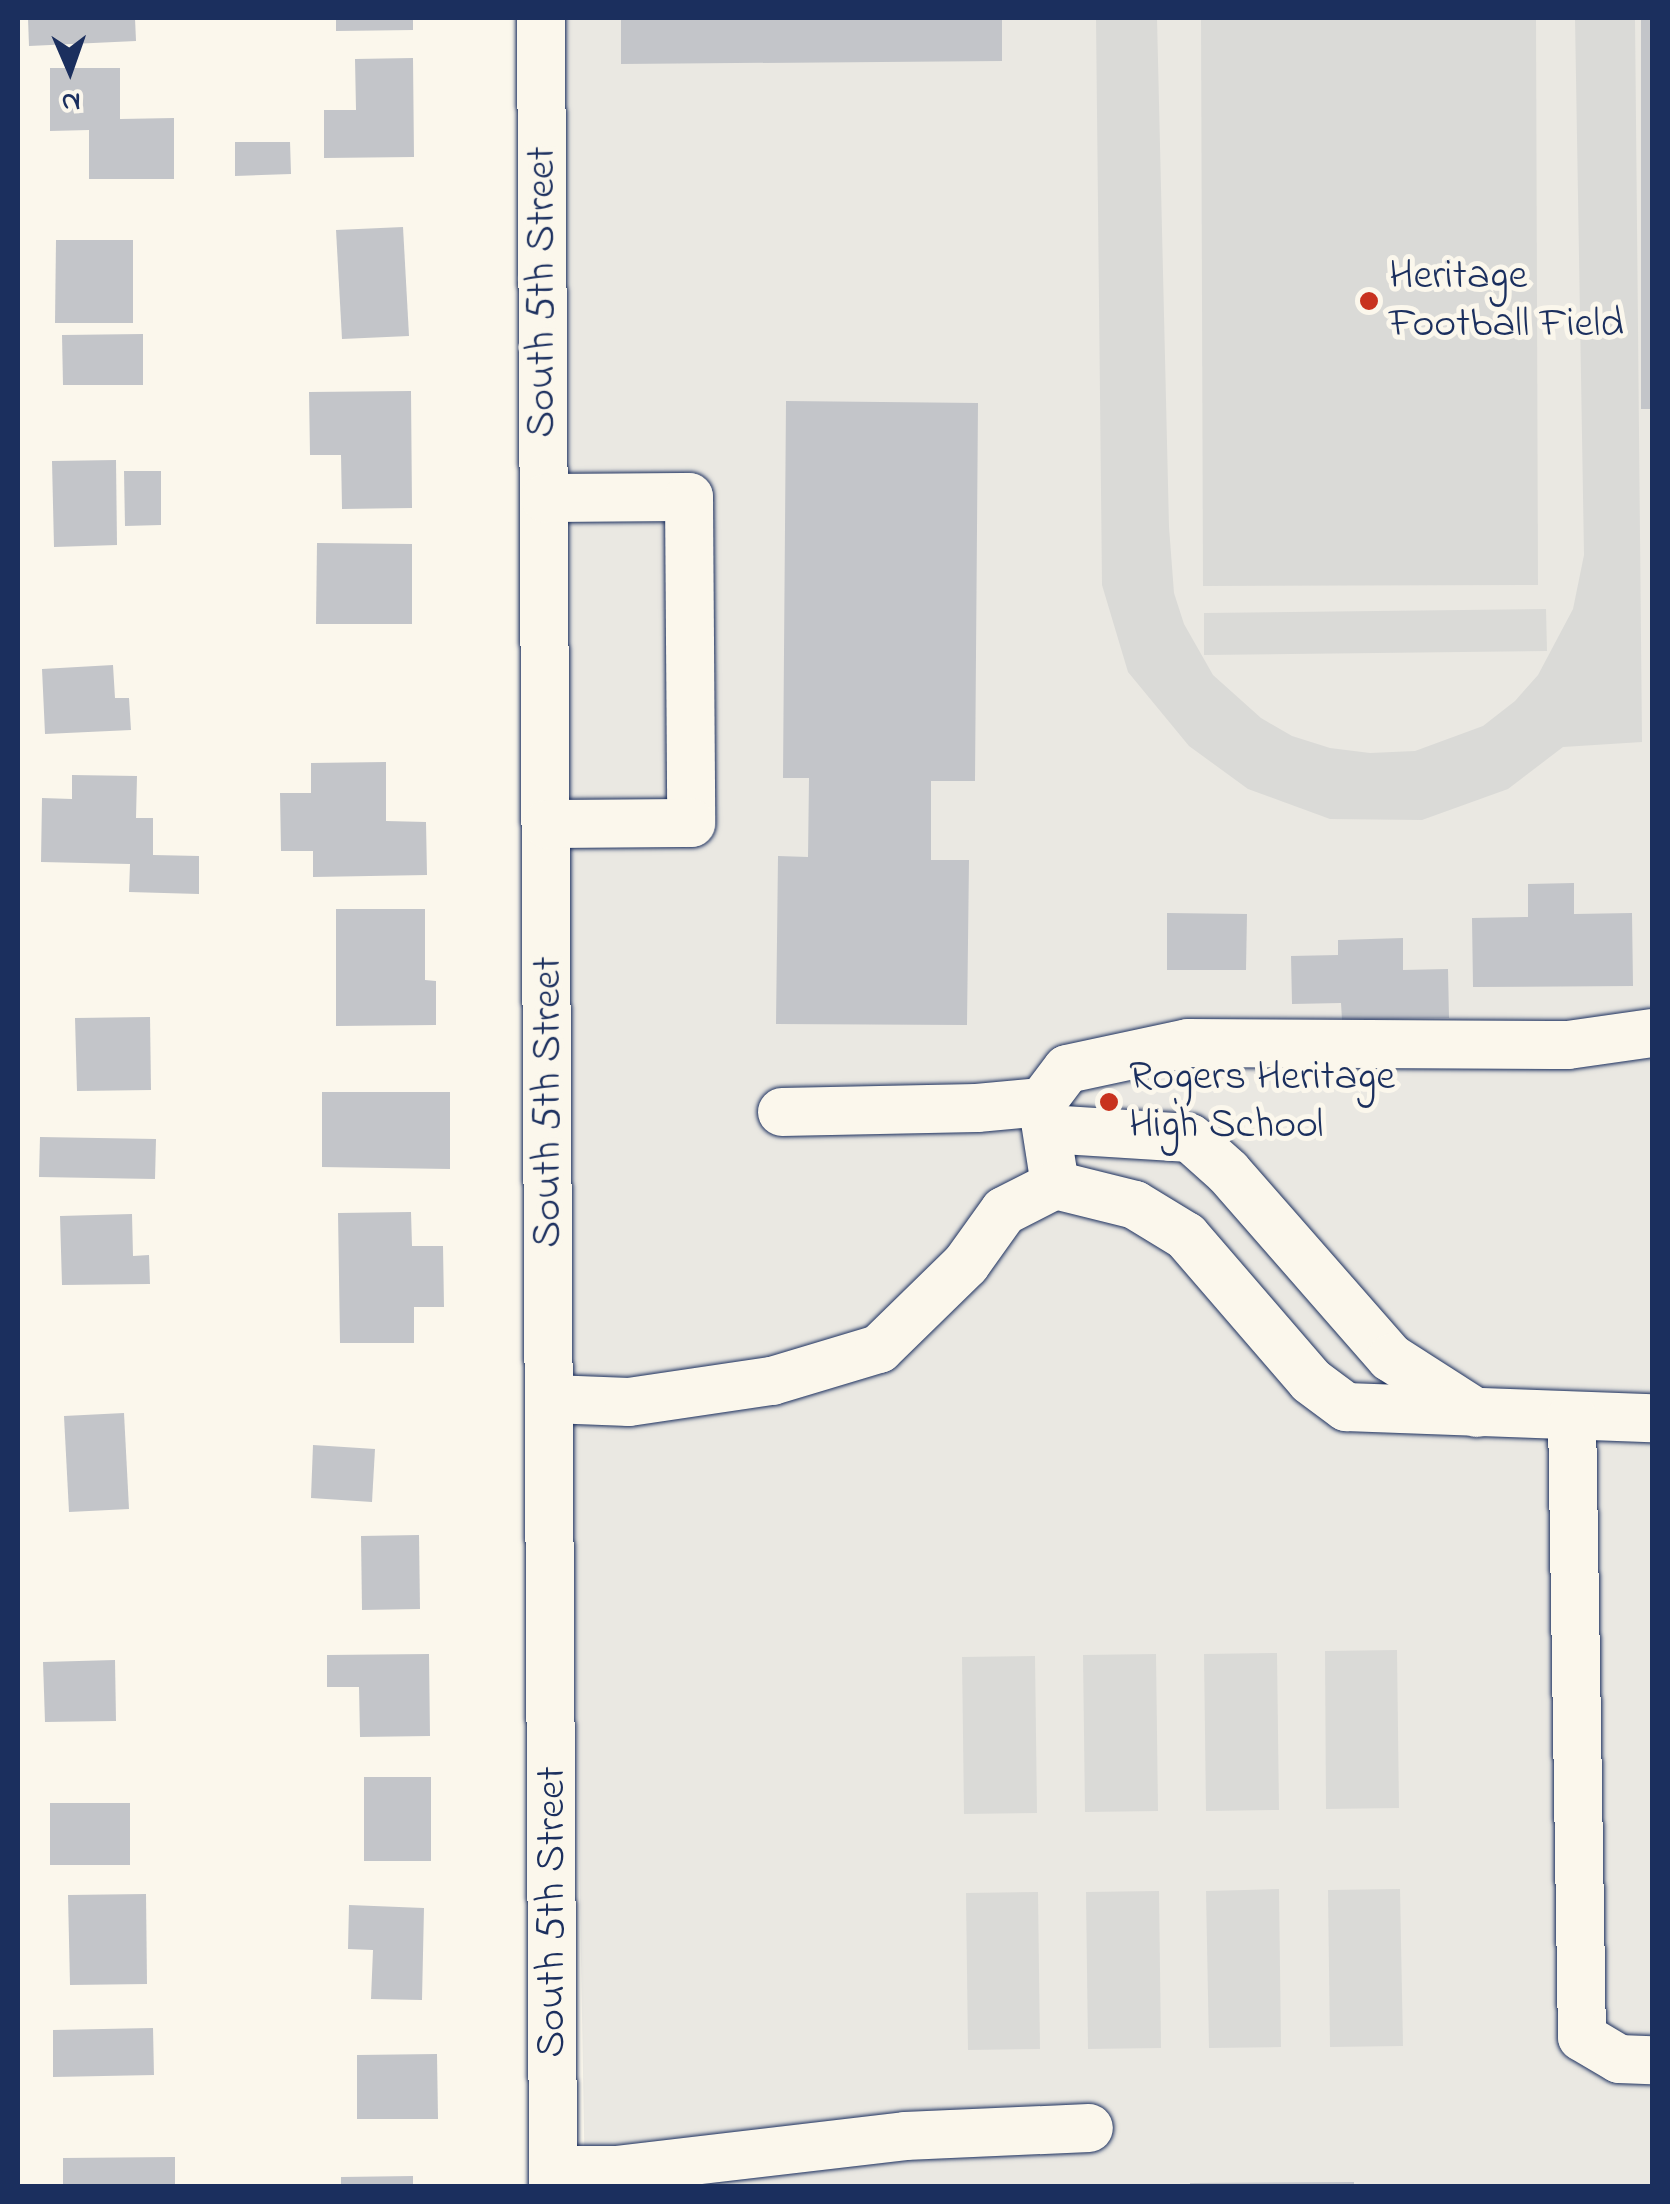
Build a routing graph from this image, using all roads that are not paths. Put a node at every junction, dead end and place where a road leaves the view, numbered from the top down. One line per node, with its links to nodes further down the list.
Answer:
1 (541, 18): 2 (street, South 5th Street)
2 (545, 498): 3 (street, South 5th Street); 3 (street)
3 (546, 824): 8 (street, South 5th Street)
4 (1652, 1033): 6 (street)
5 (782, 1112): 6 (street)
6 (1044, 1115): 7 (street); 9 (street)
7 (1054, 1185): 8 (street); 9 (street)
8 (551, 1398): 14 (street, South 5th Street)
9 (1478, 1413): 10 (street)
10 (1572, 1416): 11 (street); 12 (street)
11 (1652, 1418)
12 (1652, 2060)
13 (1089, 2128): 14 (street)
14 (553, 2178)

